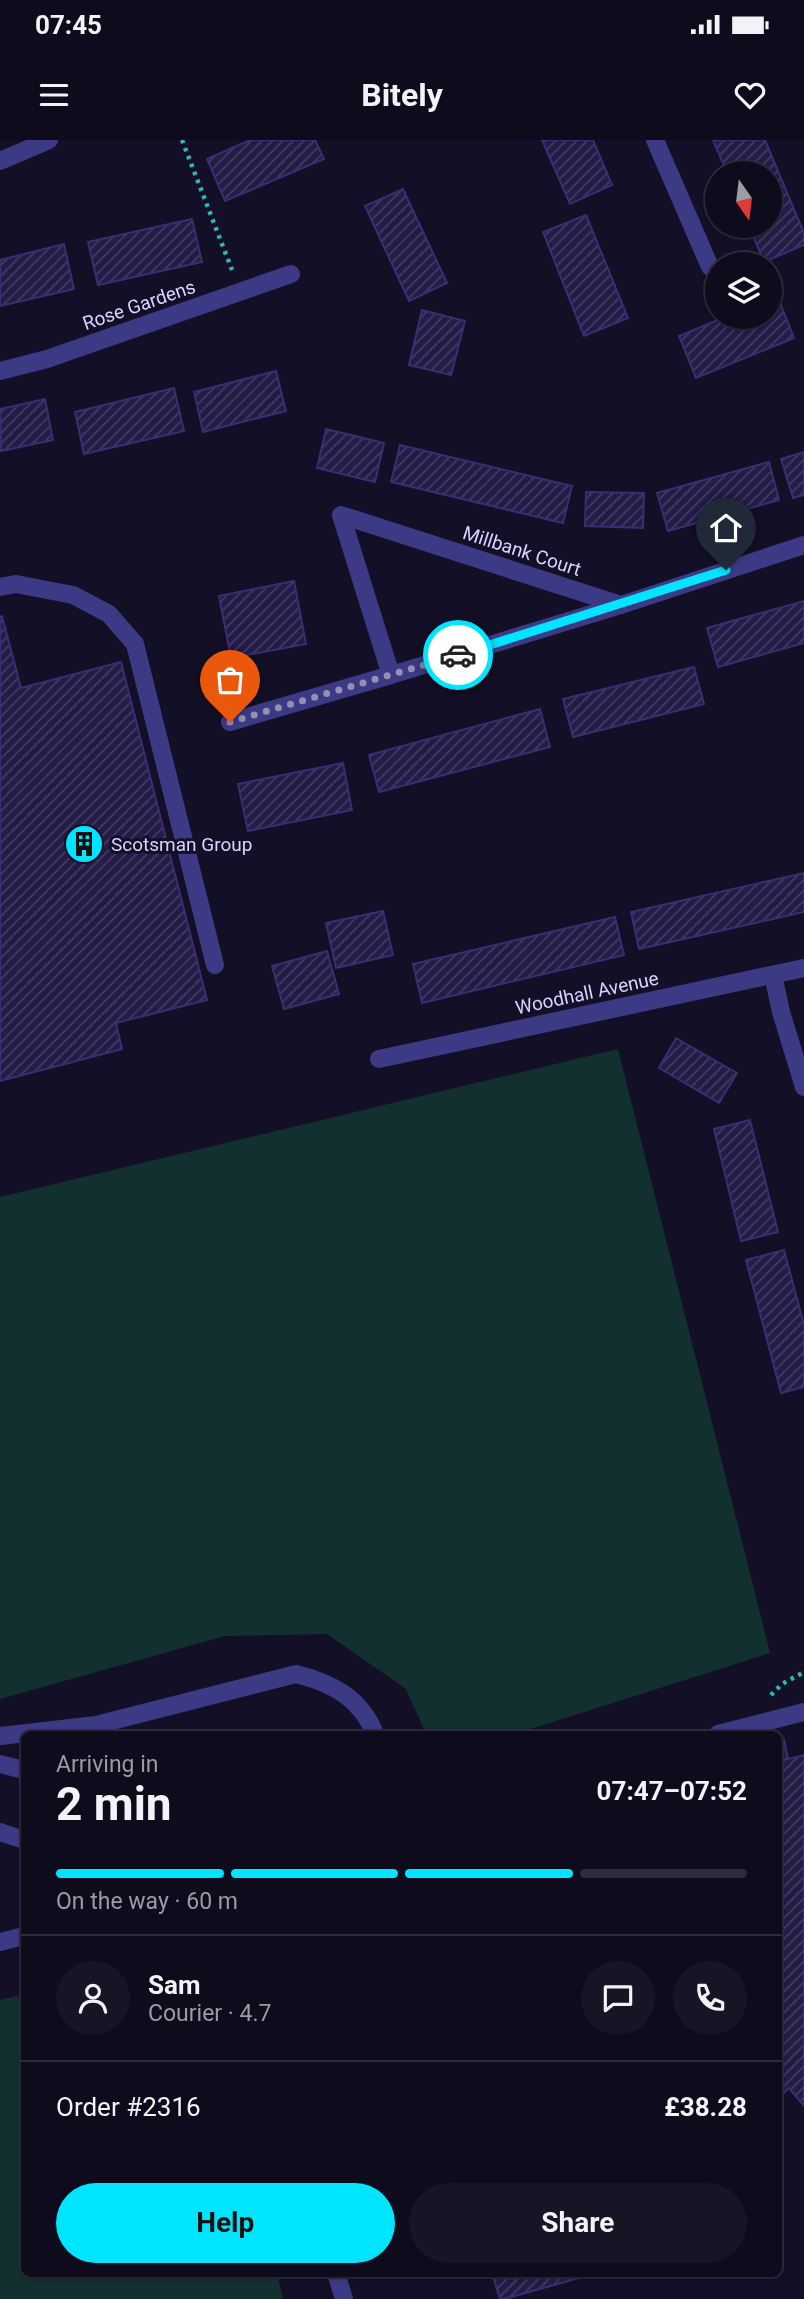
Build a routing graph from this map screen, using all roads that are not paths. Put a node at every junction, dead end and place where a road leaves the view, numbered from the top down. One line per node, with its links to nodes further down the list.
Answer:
1 (49, 140): 3 (street)
2 (655, 140): 4 (street)
3 (0, 161)
4 (705, 255)
5 (291, 274): 6 (street, Rose Gardens)
6 (0, 371)
7 (804, 545): 9 (street)
8 (0, 587): 12 (street)
9 (621, 605): 10 (street); 10 (street, Millbank Court)
10 (391, 675): 11 (street)
11 (230, 722)
12 (215, 965)
13 (804, 968): 14 (street, Woodhall Avenue)
14 (773, 975): 15 (street, Woodhall Avenue); 16 (street)
15 (379, 1059)
16 (804, 1087)
17 (804, 1712): 20 (street)
18 (44, 1731): 19 (street)
19 (374, 1731)
20 (730, 1731)
21 (21, 1734): 22 (street)
22 (0, 1736)
23 (0, 1764): 24 (street)
24 (21, 1769)
25 (0, 1832): 26 (street)
26 (21, 1839)
27 (21, 1937): 28 (street)
28 (0, 1942)
29 (337, 2277): 30 (street)
30 (344, 2299)

